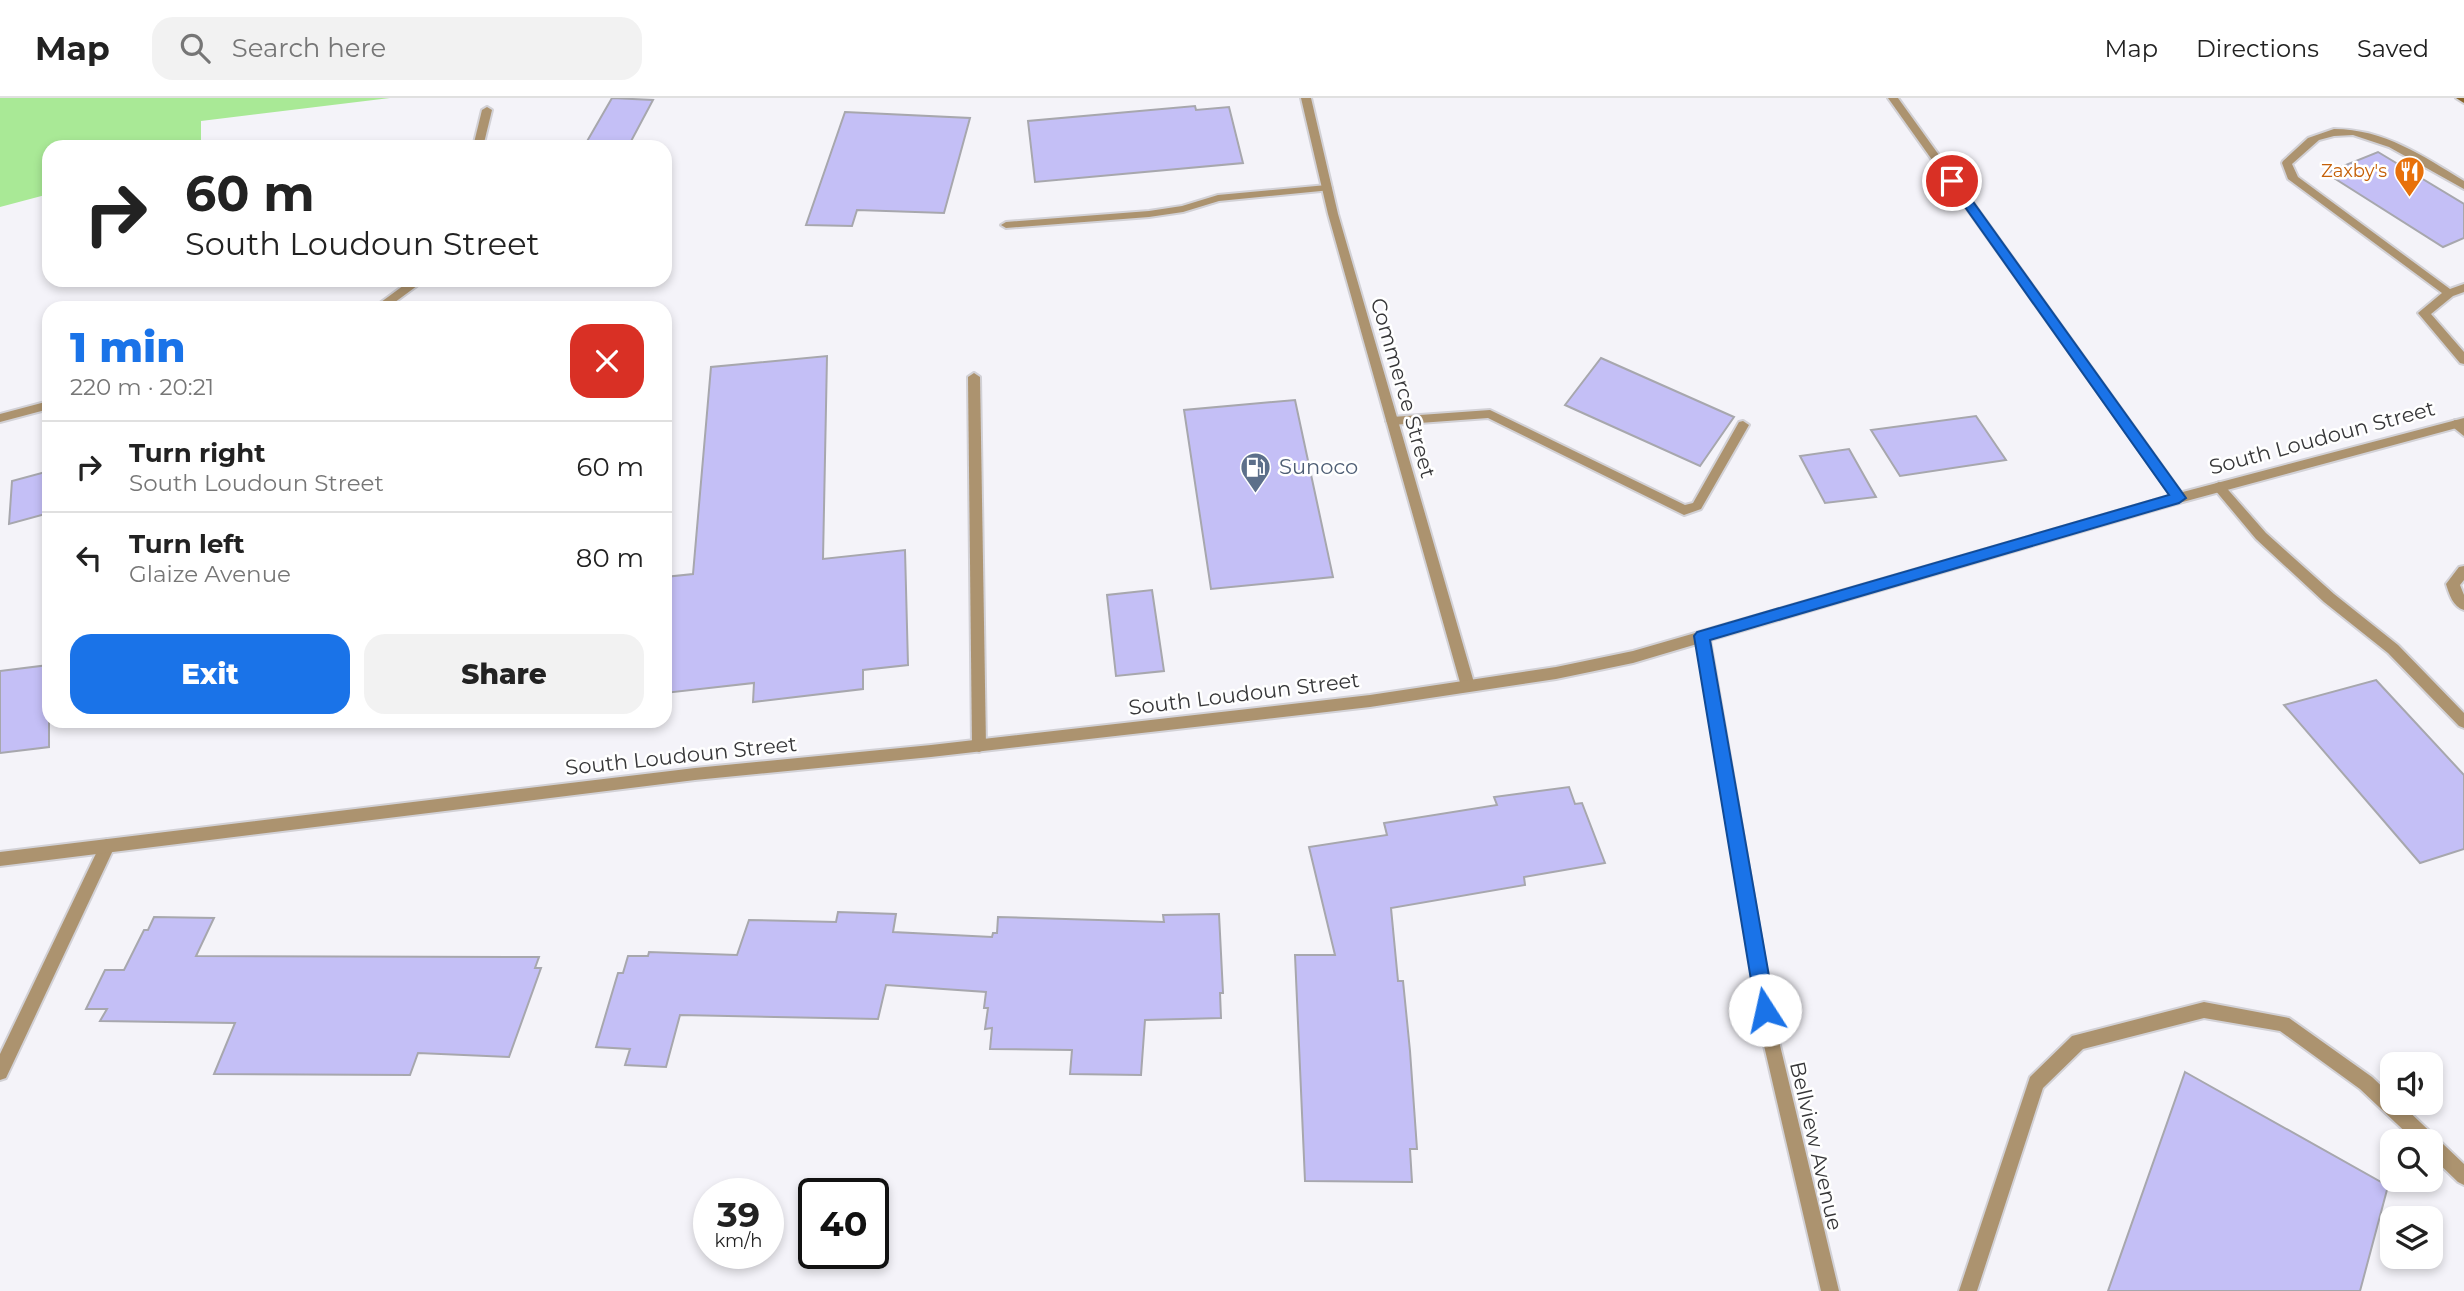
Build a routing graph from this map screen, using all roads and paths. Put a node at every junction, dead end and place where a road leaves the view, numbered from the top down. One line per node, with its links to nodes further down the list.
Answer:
1 (1306, 98): 6 (street, Commerce Street)
2 (1893, 98): 20 (street)
3 (487, 110): 4 (street)
4 (480, 140)
5 (2464, 186): 10 (street)
6 (1327, 188): 7 (street); 16 (street, Commerce Street)
7 (1006, 225)
8 (409, 287): 11 (street)
9 (2464, 288): 10 (street)
10 (2449, 293): 12 (street)
11 (389, 301)
12 (2464, 360)
13 (974, 377): 26 (street)
14 (42, 407): 15 (street)
15 (0, 418)
16 (1392, 421): 17 (street); 24 (street, Commerce Street)
17 (1743, 425)
18 (2461, 426): 19 (street, South Loudoun Street)
19 (2219, 488): 20 (street, South Loudoun Street); 25 (street)
20 (2179, 498): 23 (street, South Loudoun Street)
21 (2464, 571): 22 (street)
22 (2464, 605)
23 (1702, 636): 24 (street, South Loudoun Street); 33 (street, Bellview Avenue)
24 (1468, 686): 26 (street, South Loudoun Street)
25 (2464, 722)
26 (979, 746): 27 (street, South Loudoun Street)
27 (107, 846): 28 (street, South Loudoun Street); 29 (street)
28 (0, 859)
29 (0, 1072)
30 (2414, 1129): 34 (street)
31 (2443, 1156): 32 (street)
32 (2464, 1176)
33 (1830, 1291)
34 (1968, 1291)

